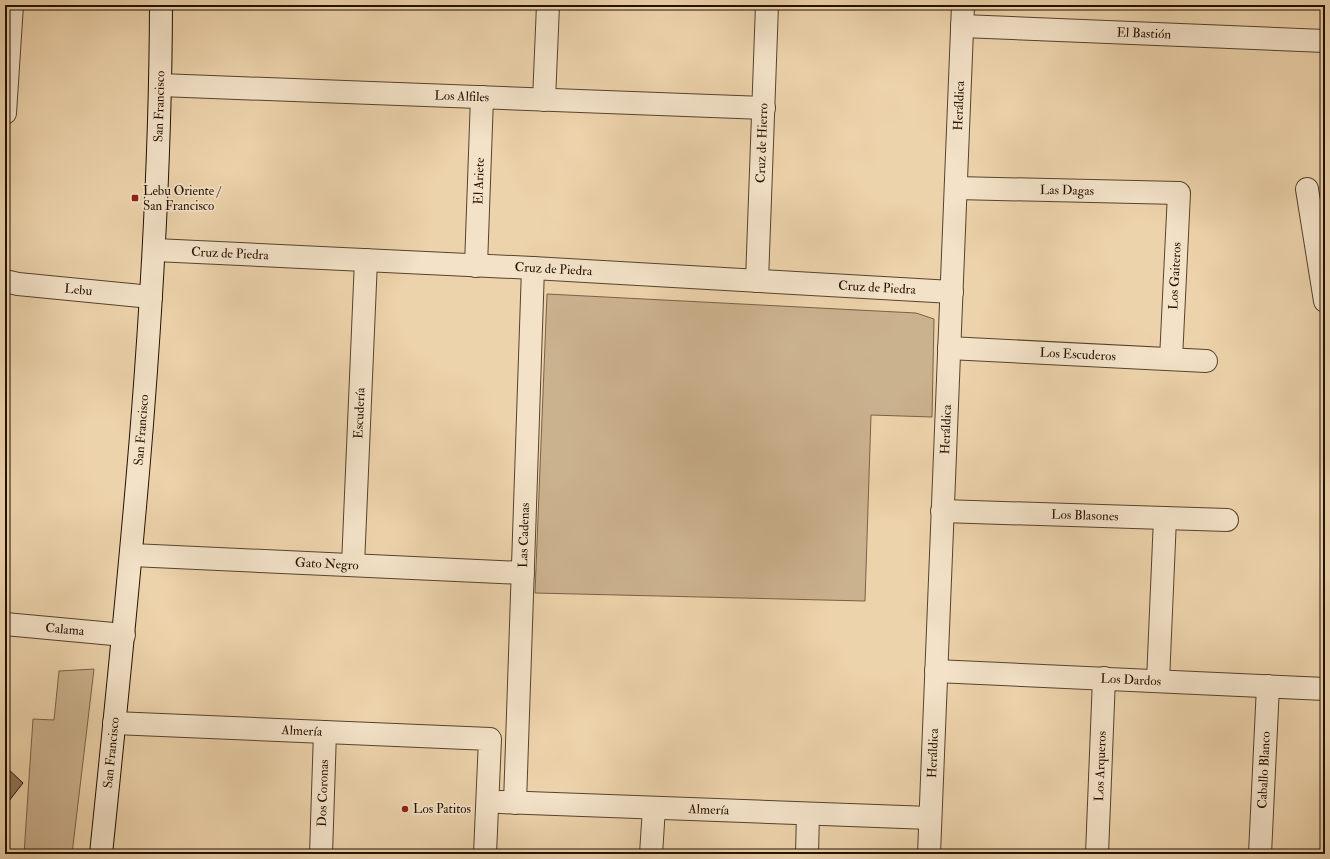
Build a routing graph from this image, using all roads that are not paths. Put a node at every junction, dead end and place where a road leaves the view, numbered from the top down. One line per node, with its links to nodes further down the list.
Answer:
1 (12, 5): 11 (street)
2 (161, 5): 7 (street, San Francisco)
3 (548, 5): 9 (street)
4 (767, 5): 10 (street, Cruz de Hierro)
5 (962, 16): 6 (street, El Bastión); 12 (street, Heráldica)
6 (1325, 41)
7 (160, 85): 8 (street, Los Alfiles); 16 (street, San Francisco)
8 (482, 97): 9 (street, Los Alfiles); 18 (street, El Ariete)
9 (544, 100): 10 (street, Los Alfiles)
10 (764, 108): 21 (street, Cruz de Hierro)
11 (5, 113)
12 (956, 188): 14 (street, Las Dagas); 22 (street, Heráldica)
13 (1307, 189): 15 (street)
14 (1179, 193): 26 (street, Los Gaiteros)
15 (1320, 238): 24 (street)
16 (155, 250): 17 (street, Cruz de Piedra); 23 (street, San Francisco)
17 (366, 260): 18 (street, Cruz de Piedra); 32 (street, Escudería)
18 (476, 266): 19 (street, Cruz de Piedra)
19 (534, 268): 21 (street, Cruz de Piedra); 33 (street, Las Cadenas)
20 (5, 281): 23 (street, Lebu)
21 (757, 281): 22 (street, Cruz de Piedra)
22 (952, 292): 25 (street, Heráldica)
23 (151, 297): 31 (street, San Francisco)
24 (1325, 302)
25 (949, 348): 26 (street, Los Escuderos); 28 (street, Heráldica)
26 (1171, 359): 27 (street, Los Escuderos)
27 (1206, 360)
28 (942, 512): 29 (street, Los Blasones); 36 (street, Heráldica)
29 (1165, 518): 30 (street, Los Blasones); 38 (street)
30 (1227, 520)
31 (132, 556): 32 (street, Gato Negro); 35 (street, San Francisco)
32 (353, 565): 33 (street, Gato Negro)
33 (523, 573): 44 (street, Las Cadenas)
34 (5, 624): 35 (street, Calama)
35 (124, 635): 41 (street, San Francisco)
36 (936, 671): 37 (street, Los Dardos); 47 (street, Heráldica)
37 (1104, 678): 38 (street, Los Dardos); 54 (street, Los Arqueros)
38 (1158, 681): 39 (street, Los Dardos)
39 (1268, 686): 40 (street, Los Dardos); 55 (street, Caballo Blanco)
40 (1325, 689)
41 (114, 723): 42 (street, Almería); 48 (street, San Francisco)
42 (325, 732): 43 (street, Almería); 49 (street, Dos Coronas)
43 (488, 802): 44 (street, Almería); 50 (street)
44 (515, 803): 45 (street, Almería)
45 (654, 808): 46 (street, Almería); 51 (street)
46 (808, 814): 47 (street, Almería); 52 (street)
47 (930, 818): 53 (street, Heráldica)
48 (102, 854)
49 (321, 854)
50 (486, 854)
51 (651, 854)
52 (806, 854)
53 (929, 854)
54 (1097, 854)
55 (1260, 854)

